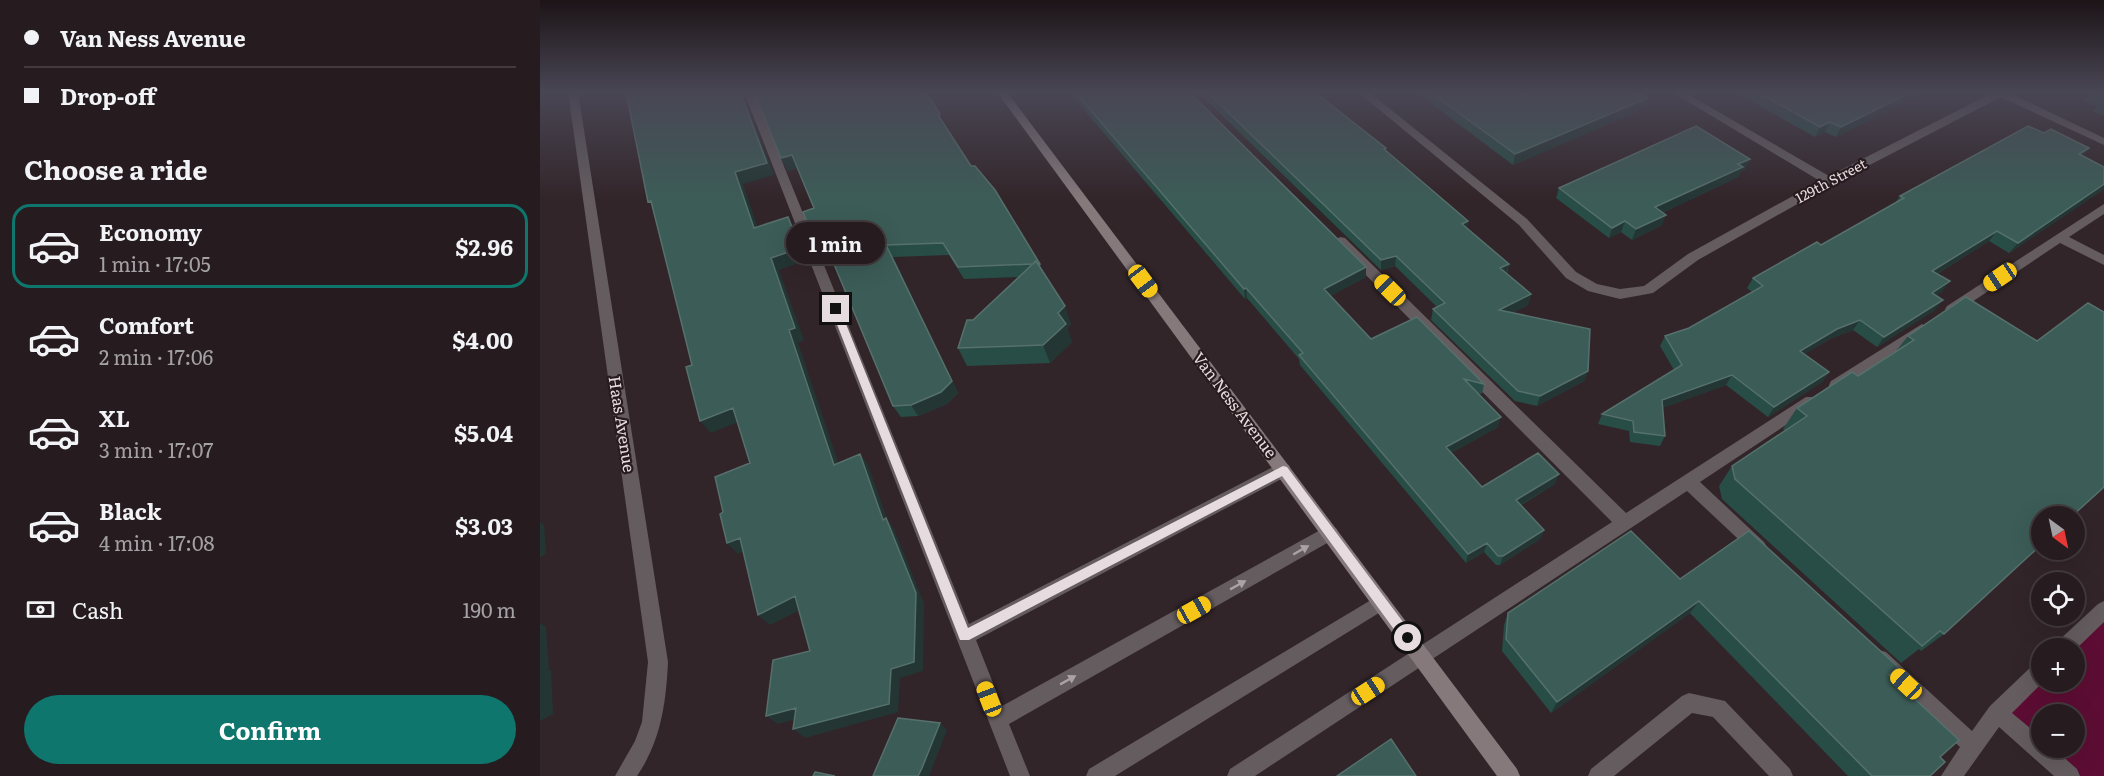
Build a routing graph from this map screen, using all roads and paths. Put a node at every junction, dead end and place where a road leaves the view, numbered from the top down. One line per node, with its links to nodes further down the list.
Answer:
1 (578, 128): 29 (street, Haas Avenue)
2 (763, 128): 21 (street)
3 (1029, 128): 14 (main road, Van Ness Avenue)
4 (1408, 128): 9 (street, 129th Street)
5 (1739, 128): 9 (street)
6 (1930, 128): 9 (street, 129th Street)
7 (2075, 128): 8 (street)
8 (2104, 142)
9 (1829, 181)
10 (2104, 208): 12 (street)
11 (1331, 232): 16 (street)
12 (2059, 237): 13 (street); 15 (street)
13 (2104, 261)
14 (1283, 470): 17 (main road, Van Ness Avenue); 21 (street)
15 (1688, 482): 16 (street); 18 (street)
16 (1624, 522): 24 (street)
17 (1330, 533): 19 (main road, Van Ness Avenue); 27 (street, one-way to 17)
18 (1774, 562)
19 (1382, 602): 24 (main road, Van Ness Avenue); 31 (street)
20 (2104, 610): 22 (street)
21 (965, 636): 27 (street)
22 (2075, 638)
23 (1869, 650): 28 (street)
24 (1422, 657): 32 (street); 33 (main road, Van Ness Avenue)
25 (2031, 681): 26 (street)
26 (1997, 713): 28 (street); 37 (street)
27 (998, 720): 30 (street)
28 (1973, 746): 36 (street)
29 (626, 776)
30 (1020, 776)
31 (1096, 776)
32 (1237, 776)
33 (1510, 776)
34 (1598, 776): 35 (street)
35 (1783, 776)
36 (1951, 776)
37 (2070, 776)

